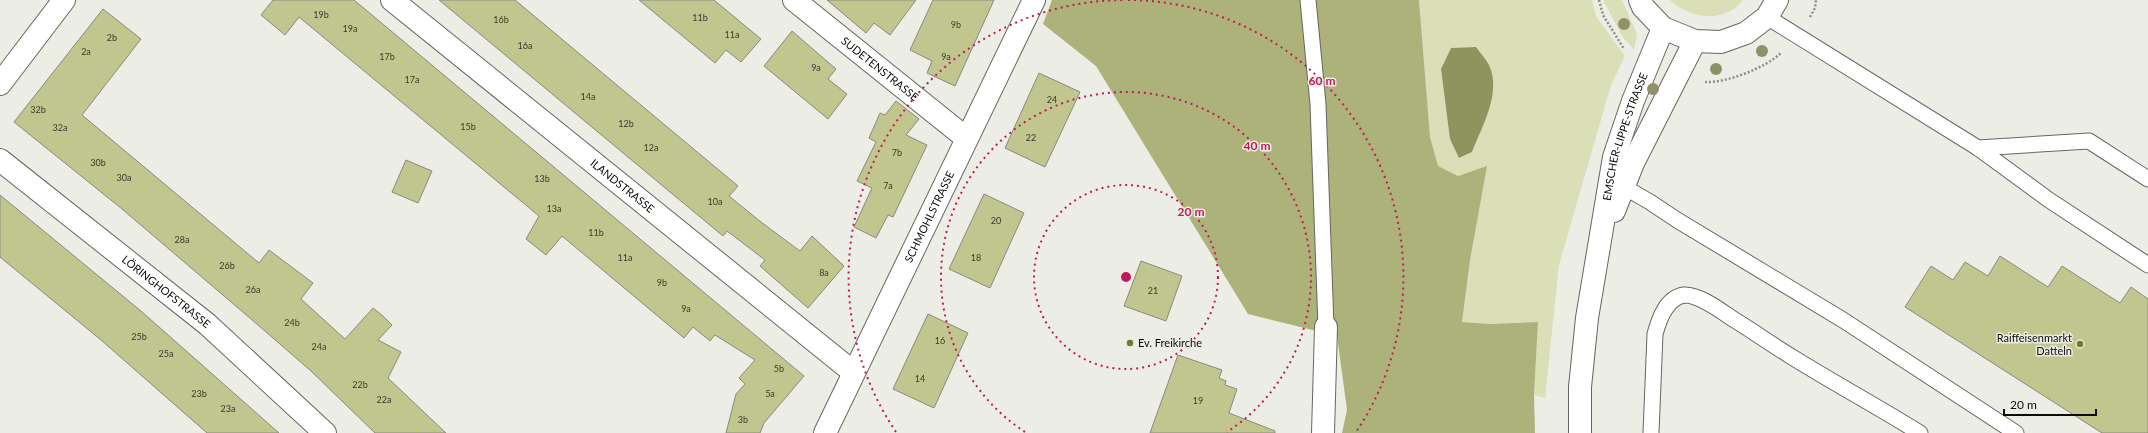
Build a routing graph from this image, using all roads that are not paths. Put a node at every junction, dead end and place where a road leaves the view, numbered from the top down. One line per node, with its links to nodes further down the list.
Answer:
1 (64, 0): 10 (street)
2 (392, 0): 19 (street, ILANDSTRASSE)
3 (794, 0): 11 (street, SUDETENSTRASSE)
4 (1034, 0): 11 (street, SCHMOHLSTRASSE)
5 (1308, 0): 18 (lane)
6 (1640, 0): 8 (street)
7 (1772, 8): 9 (street); 12 (lane)
8 (1663, 28): 9 (street); 16 (street, EMSCHER-LIPPE-STRASSE)
9 (1694, 41): 15 (street, EMSCHER-LIPPE-STRASSE)
10 (0, 84)
11 (966, 138): 19 (street, SCHMOHLSTRASSE)
12 (1978, 148): 14 (lane); 17 (lane)
13 (0, 160): 20 (street, LÖRINGHOFSTRASSE)
14 (2148, 179)
15 (1624, 187): 16 (street, EMSCHER-LIPPE-STRASSE); 26 (lane)
16 (1599, 250): 23 (street, EMSCHER-LIPPE-STRASSE)
17 (2148, 265)
18 (1326, 327): 22 (street)
19 (853, 372): 21 (street, SCHMOHLSTRASSE)
20 (324, 433)
21 (825, 433)
22 (1323, 433)
23 (1580, 433)
24 (1651, 433): 25 (lane)
25 (1920, 433)
26 (2016, 433)

